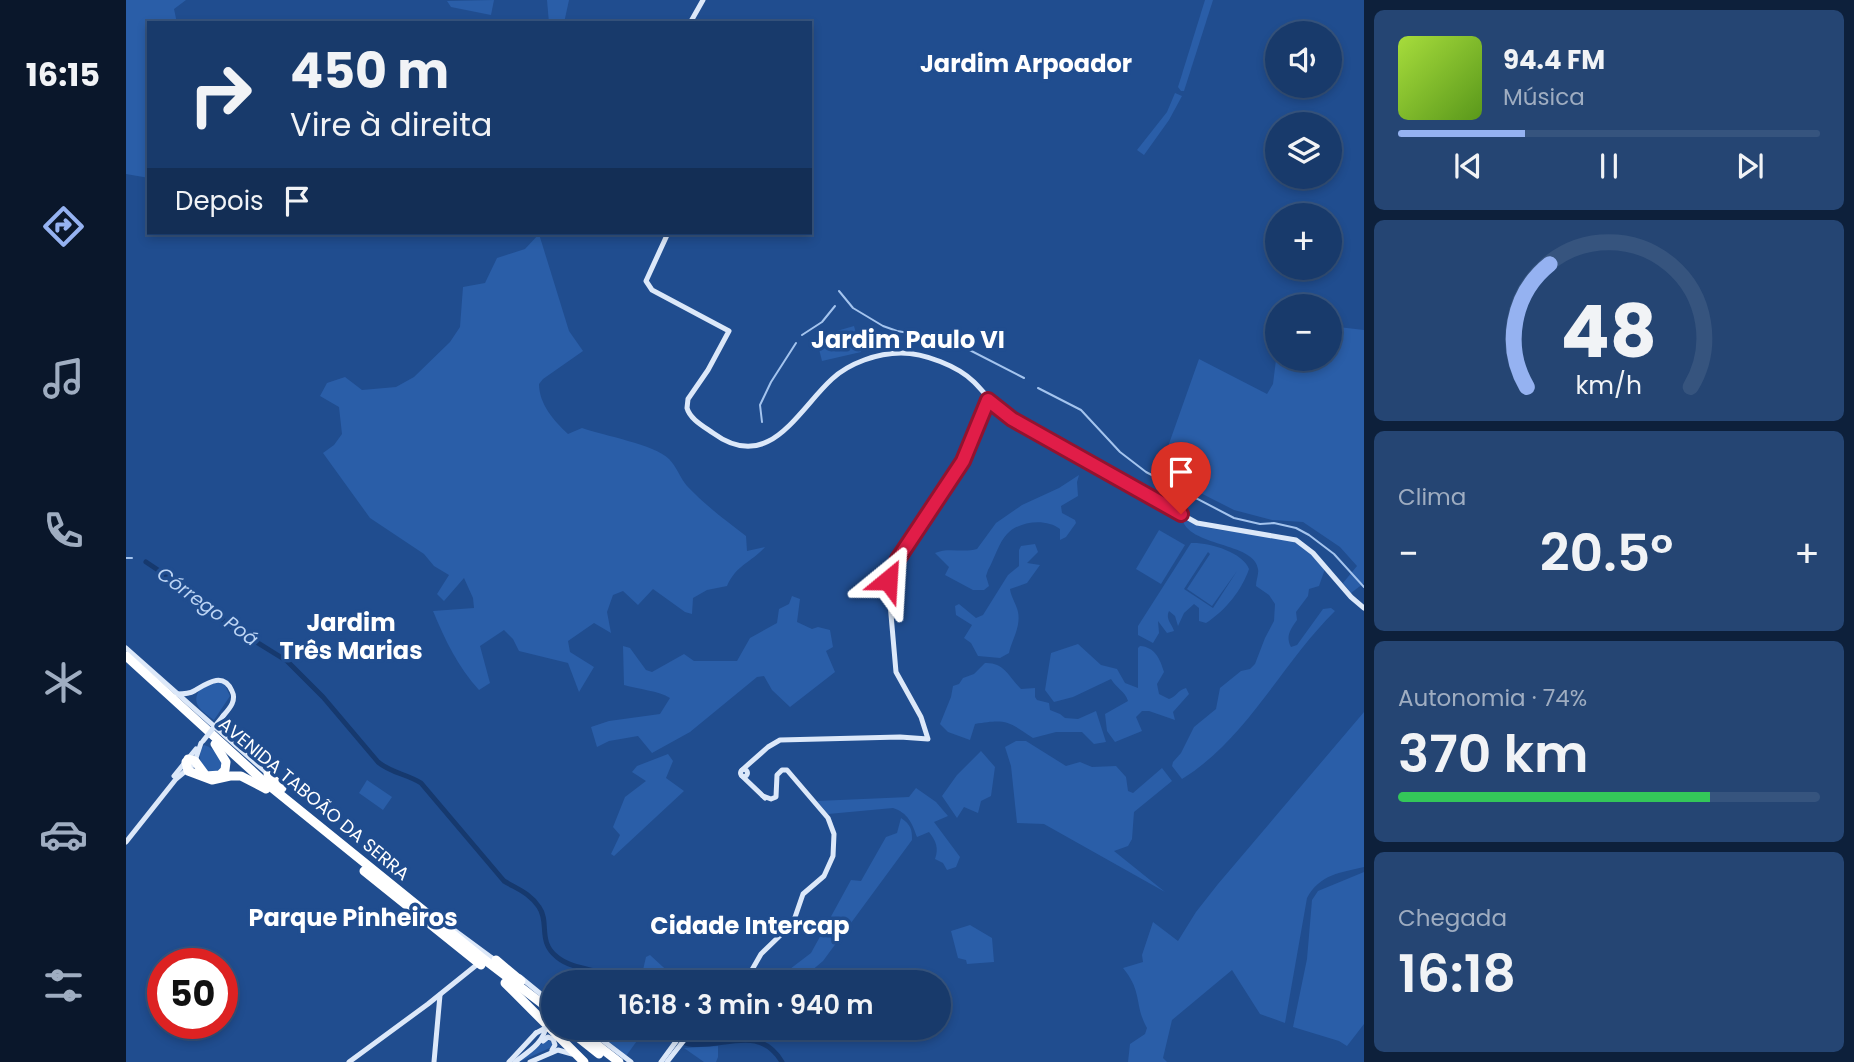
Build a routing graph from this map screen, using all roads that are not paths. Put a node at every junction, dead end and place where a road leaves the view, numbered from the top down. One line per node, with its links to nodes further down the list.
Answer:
1 (703, 0): 2 (main road)
2 (691, 21)
3 (667, 235): 4 (main road)
4 (988, 400): 5 (main road); 21 (main road)
5 (1364, 608)
6 (126, 648): 9 (main road)
7 (126, 656): 9 (highway); 18 (highway, AVENIDA TABOÃO DA SERRA)
8 (126, 663): 16 (highway, AVENIDA TABOÃO DA SERRA)
9 (149, 670): 11 (main road)
10 (195, 690): 11 (main road); 12 (main road); 17 (main road, bridge)
11 (177, 694): 13 (main road)
12 (192, 697): 13 (main road); 14 (main road)
13 (185, 700): 14 (main road)
14 (193, 707): 15 (main road)
15 (230, 741): 18 (highway)
16 (215, 744): 17 (highway); 20 (highway, AVENIDA TABOÃO DA SERRA)
17 (189, 764): 20 (highway); 22 (main road)
18 (265, 776): 23 (highway, AVENIDA TABOÃO DA SERRA)
19 (792, 776): 21 (main road); 21 (main road); 24 (main road)
20 (267, 789): 23 (highway, AVENIDA TABOÃO DA SERRA)
21 (763, 796)
22 (126, 840)
23 (488, 960): 25 (highway, AVENIDA TABOÃO DA SERRA); 26 (main road); 27 (main road); 28 (highway)
24 (750, 970)
25 (505, 983): 30 (highway, AVENIDA TABOÃO DA SERRA); 32 (highway)
26 (441, 992): 29 (main road); 31 (main road)
27 (541, 996)
28 (541, 998)
29 (430, 1003): 31 (main road); 43 (main road)
30 (541, 1009)
31 (438, 1011): 44 (main road)
32 (541, 1017)
33 (541, 1030): 45 (main road, bridge)
34 (541, 1038): 40 (main road)
35 (563, 1040): 42 (highway)
36 (582, 1040): 48 (highway)
37 (593, 1040): 49 (highway)
38 (602, 1040): 50 (main road)
39 (681, 1040): 51 (main road); 52 (main road)
40 (537, 1045): 41 (main road); 46 (main road)
41 (551, 1051): 42 (main road); 47 (main road)
42 (583, 1061)
43 (349, 1062)
44 (434, 1062)
45 (509, 1062)
46 (515, 1062)
47 (530, 1062)
48 (610, 1062)
49 (621, 1062)
50 (631, 1062)
51 (661, 1062)
52 (667, 1062)

